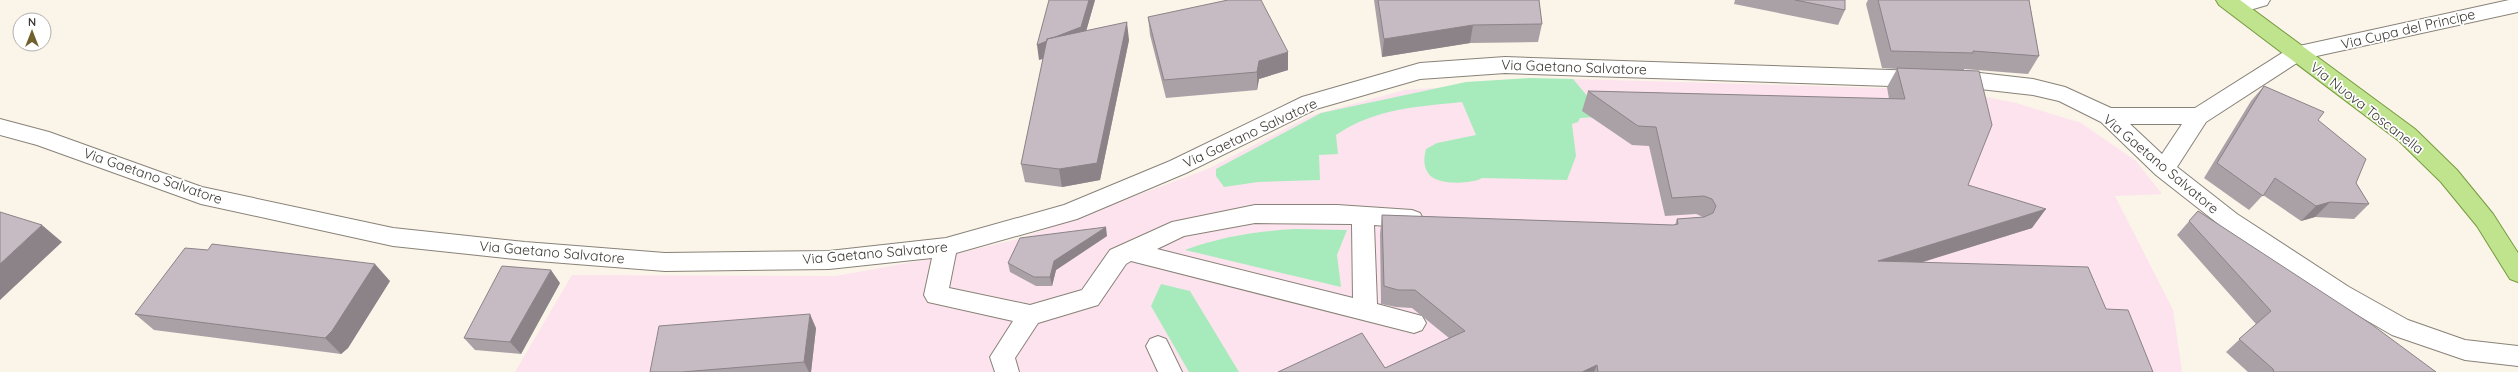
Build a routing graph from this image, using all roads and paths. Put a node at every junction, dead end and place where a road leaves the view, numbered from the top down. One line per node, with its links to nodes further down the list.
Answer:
1 (2260, 0): 2 (street)
2 (2231, 4): 4 (main road, Via Nuova Toscanella)
3 (2518, 5): 4 (street, Via Cupa del Principe)
4 (2297, 53): 6 (street); 13 (main road, Via Nuova Toscanella)
5 (2108, 116): 6 (street); 8 (street, Via Gaetano Salvatore); 11 (street, Via Gaetano Salvatore)
6 (2198, 116): 8 (street)
7 (0, 127): 11 (street, Via Gaetano Salvatore)
8 (2164, 169): 18 (street, Via Gaetano Salvatore)
9 (1363, 215): 10 (street); 12 (street); 14 (street)
10 (1432, 220)
11 (946, 248): 15 (street)
12 (1130, 252): 14 (street); 15 (street)
13 (2518, 272)
14 (1365, 311): 16 (street)
15 (1030, 315): 19 (street)
16 (1414, 323)
17 (1158, 346): 20 (street)
18 (2518, 356)
19 (1006, 372)
20 (1170, 372)

